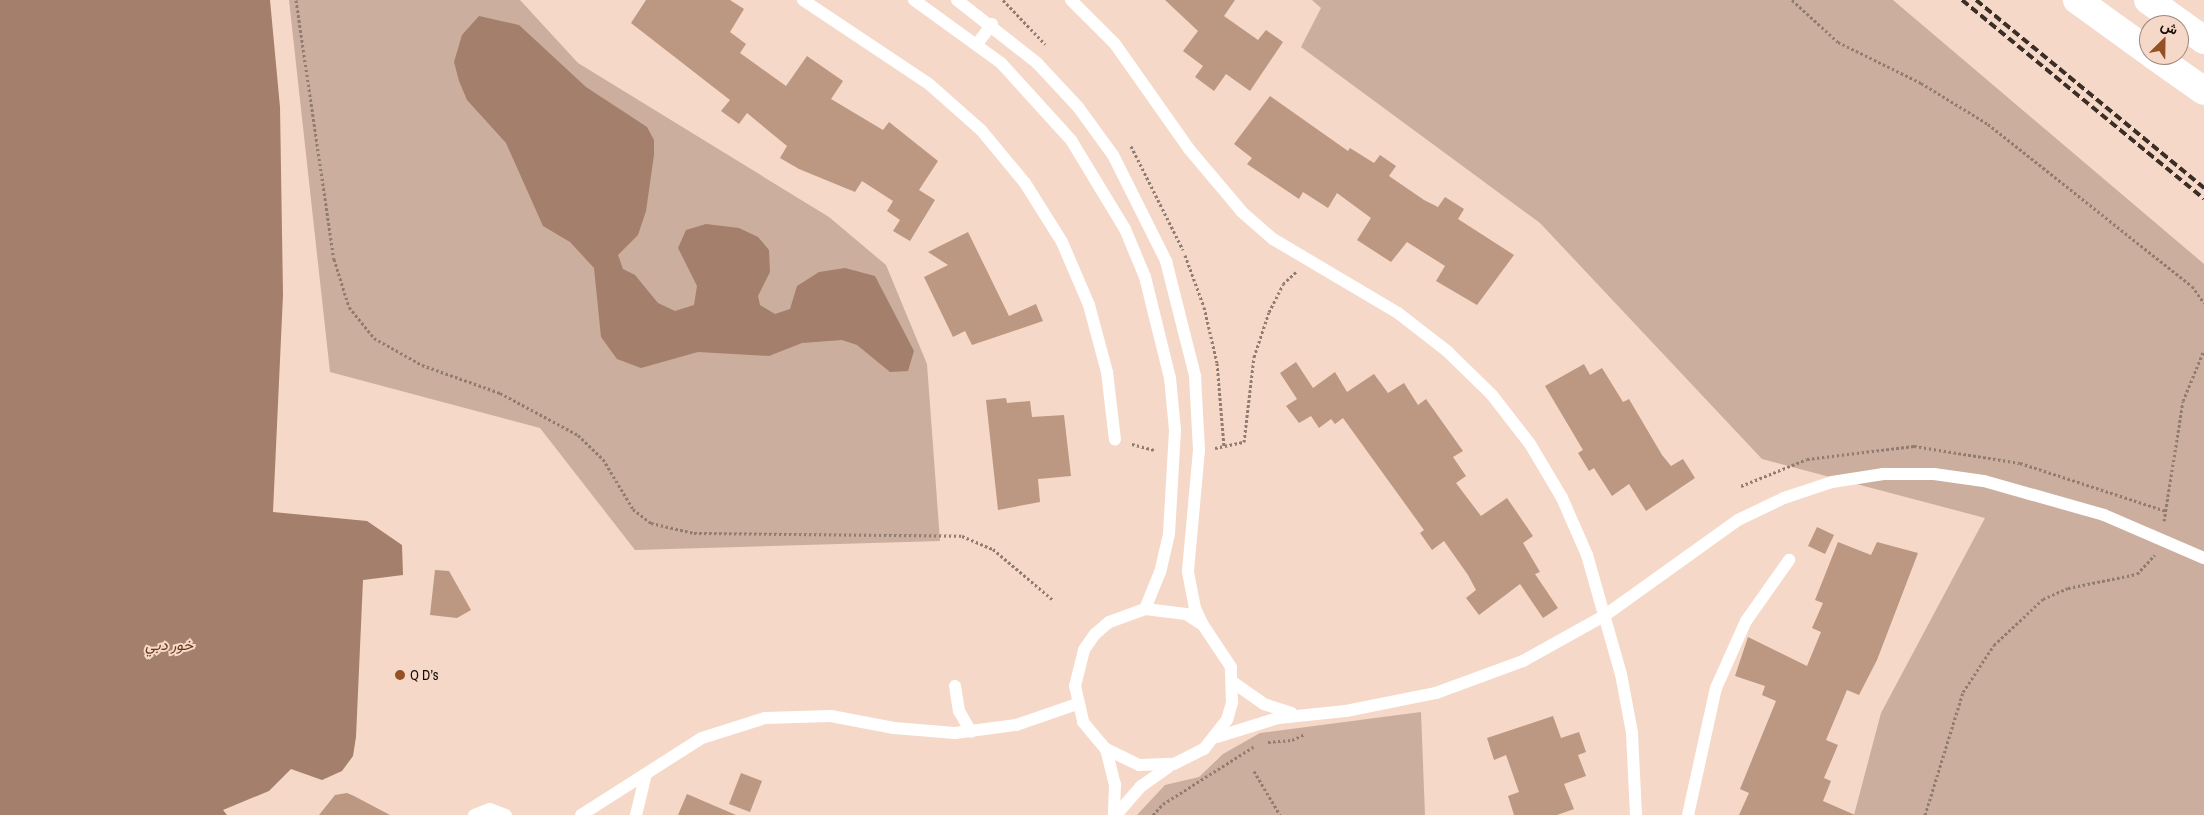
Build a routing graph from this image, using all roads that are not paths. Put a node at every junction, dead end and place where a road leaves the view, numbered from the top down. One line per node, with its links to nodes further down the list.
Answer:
1 (803, 0): 13 (lane)
2 (914, 0): 9 (lane)
3 (957, 0): 7 (lane)
4 (1071, 0): 17 (lane)
5 (2077, 0): 10 (main road)
6 (2148, 0): 8 (main road)
7 (992, 24): 9 (lane); 18 (lane)
8 (2204, 40)
9 (977, 44): 16 (lane)
10 (2139, 45)
11 (2167, 65): 12 (main road)
12 (2204, 91)
13 (1115, 440)
14 (2204, 558): 17 (lane)
15 (1789, 560): 34 (lane)
16 (1144, 609): 18 (lane); 21 (lane)
17 (1604, 616): 22 (lane); 33 (lane)
18 (1204, 625): 19 (lane)
19 (1234, 683): 22 (lane); 24 (lane)
20 (955, 686): 23 (lane)
21 (1077, 704): 23 (lane); 25 (lane)
22 (1303, 715): 24 (lane)
23 (970, 732): 27 (lane)
24 (1216, 737): 26 (lane)
25 (1106, 749): 26 (lane); 32 (lane)
26 (1174, 764): 32 (lane)
27 (646, 774): 30 (lane); 31 (lane)
28 (474, 815): 29 (lane)
29 (506, 815)
30 (580, 815)
31 (636, 815)
32 (1115, 815)
33 (1636, 815)
34 (1688, 815)

